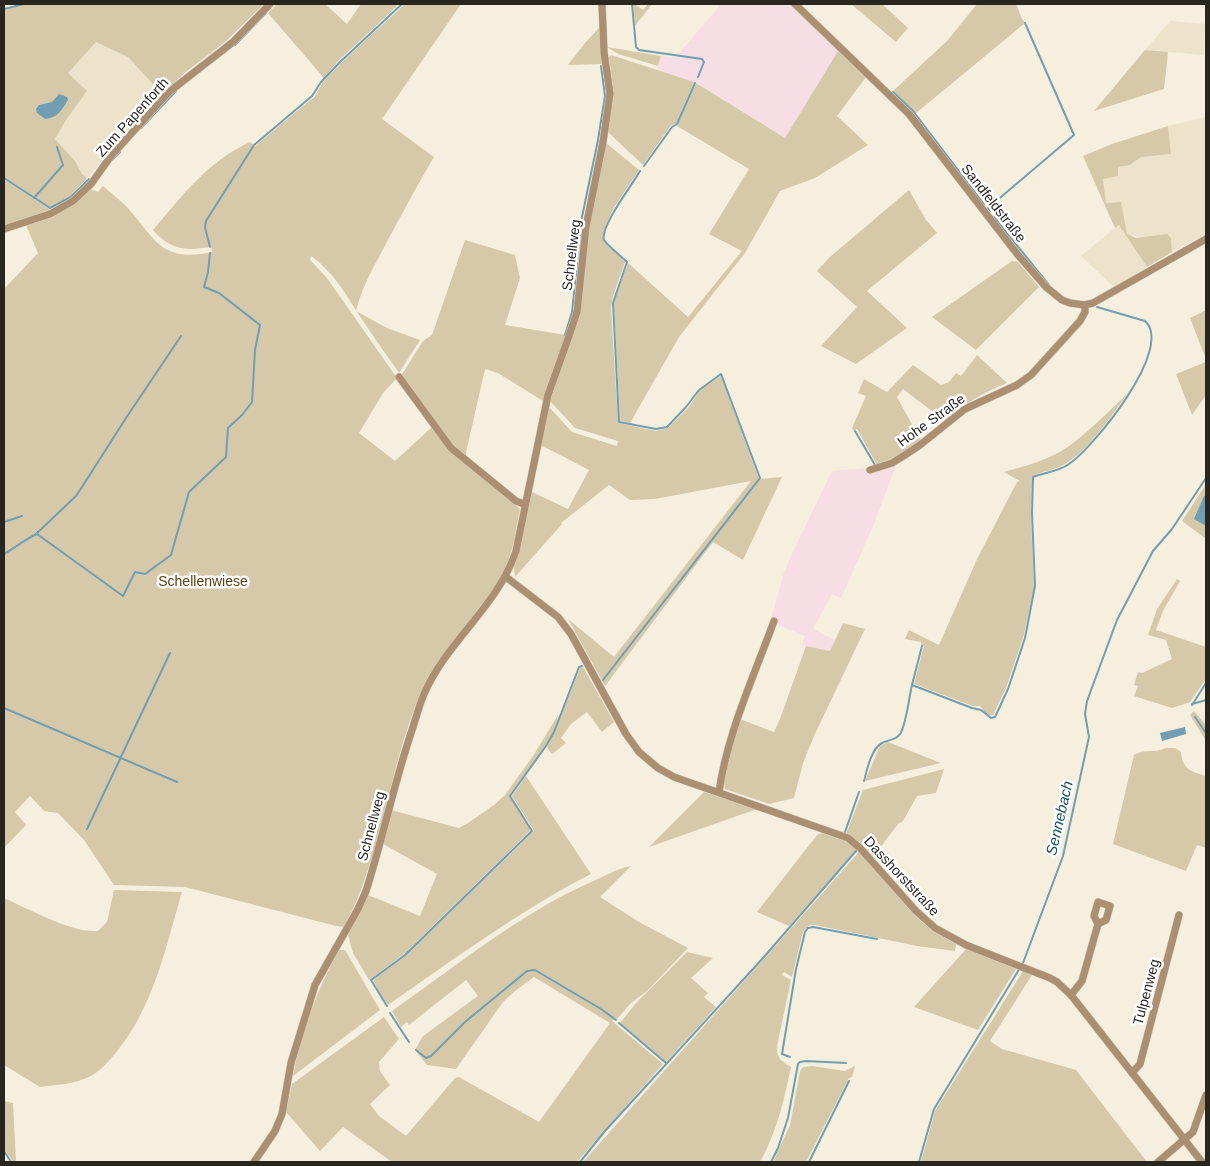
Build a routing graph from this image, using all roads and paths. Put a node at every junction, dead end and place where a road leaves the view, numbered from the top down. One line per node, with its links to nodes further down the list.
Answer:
1 (270, 4): 4 (street, Zum Papenforth)
2 (602, 4): 9 (street, Schnellweg)
3 (795, 4): 6 (street, Sandfeldstraße)
4 (4, 228)
5 (1206, 239): 6 (street)
6 (1085, 305): 8 (street, Hohe Straße)
7 (399, 377): 9 (street)
8 (870, 470)
9 (524, 504): 10 (street, Schnellweg)
10 (506, 577): 12 (street, Dasshorststraße); 19 (street, Schnellweg)
11 (774, 621): 12 (street)
12 (719, 792): 15 (street, Dasshorststraße)
13 (1179, 915): 16 (street, Tulpenweg)
14 (1098, 924): 15 (street)
15 (1070, 995): 16 (street, Dasshorststraße)
16 (1132, 1073): 18 (street, Dasshorststraße)
17 (1206, 1095): 18 (street)
18 (1185, 1140): 20 (street); 21 (street, Dasshorststraße)
19 (254, 1162)
20 (1158, 1162)
21 (1202, 1162)

